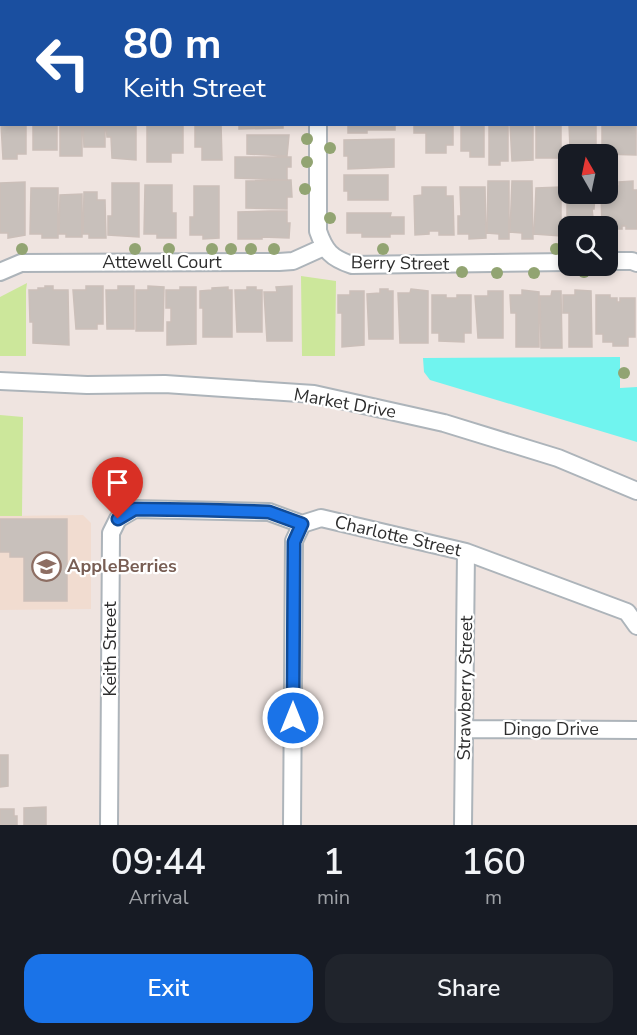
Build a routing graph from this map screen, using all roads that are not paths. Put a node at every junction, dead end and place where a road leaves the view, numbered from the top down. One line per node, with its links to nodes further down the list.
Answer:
1 (318, 126): 2 (street)
2 (324, 247): 4 (street, Berry Street); 6 (street, Attewell Court)
3 (618, 261): 5 (street)
4 (558, 262)
5 (637, 263)
6 (0, 272)
7 (2, 383): 8 (street, Market Drive)
8 (637, 491)
9 (302, 524): 10 (street, Charlotte Street); 14 (street, Keith Street); 15 (street)
10 (466, 552): 11 (street, Charlotte Street); 12 (street, Strawberry Street)
11 (637, 626)
12 (465, 729): 13 (street, Dingo Drive); 16 (street, Strawberry Street)
13 (637, 730)
14 (109, 825)
15 (292, 825)
16 (463, 825)

